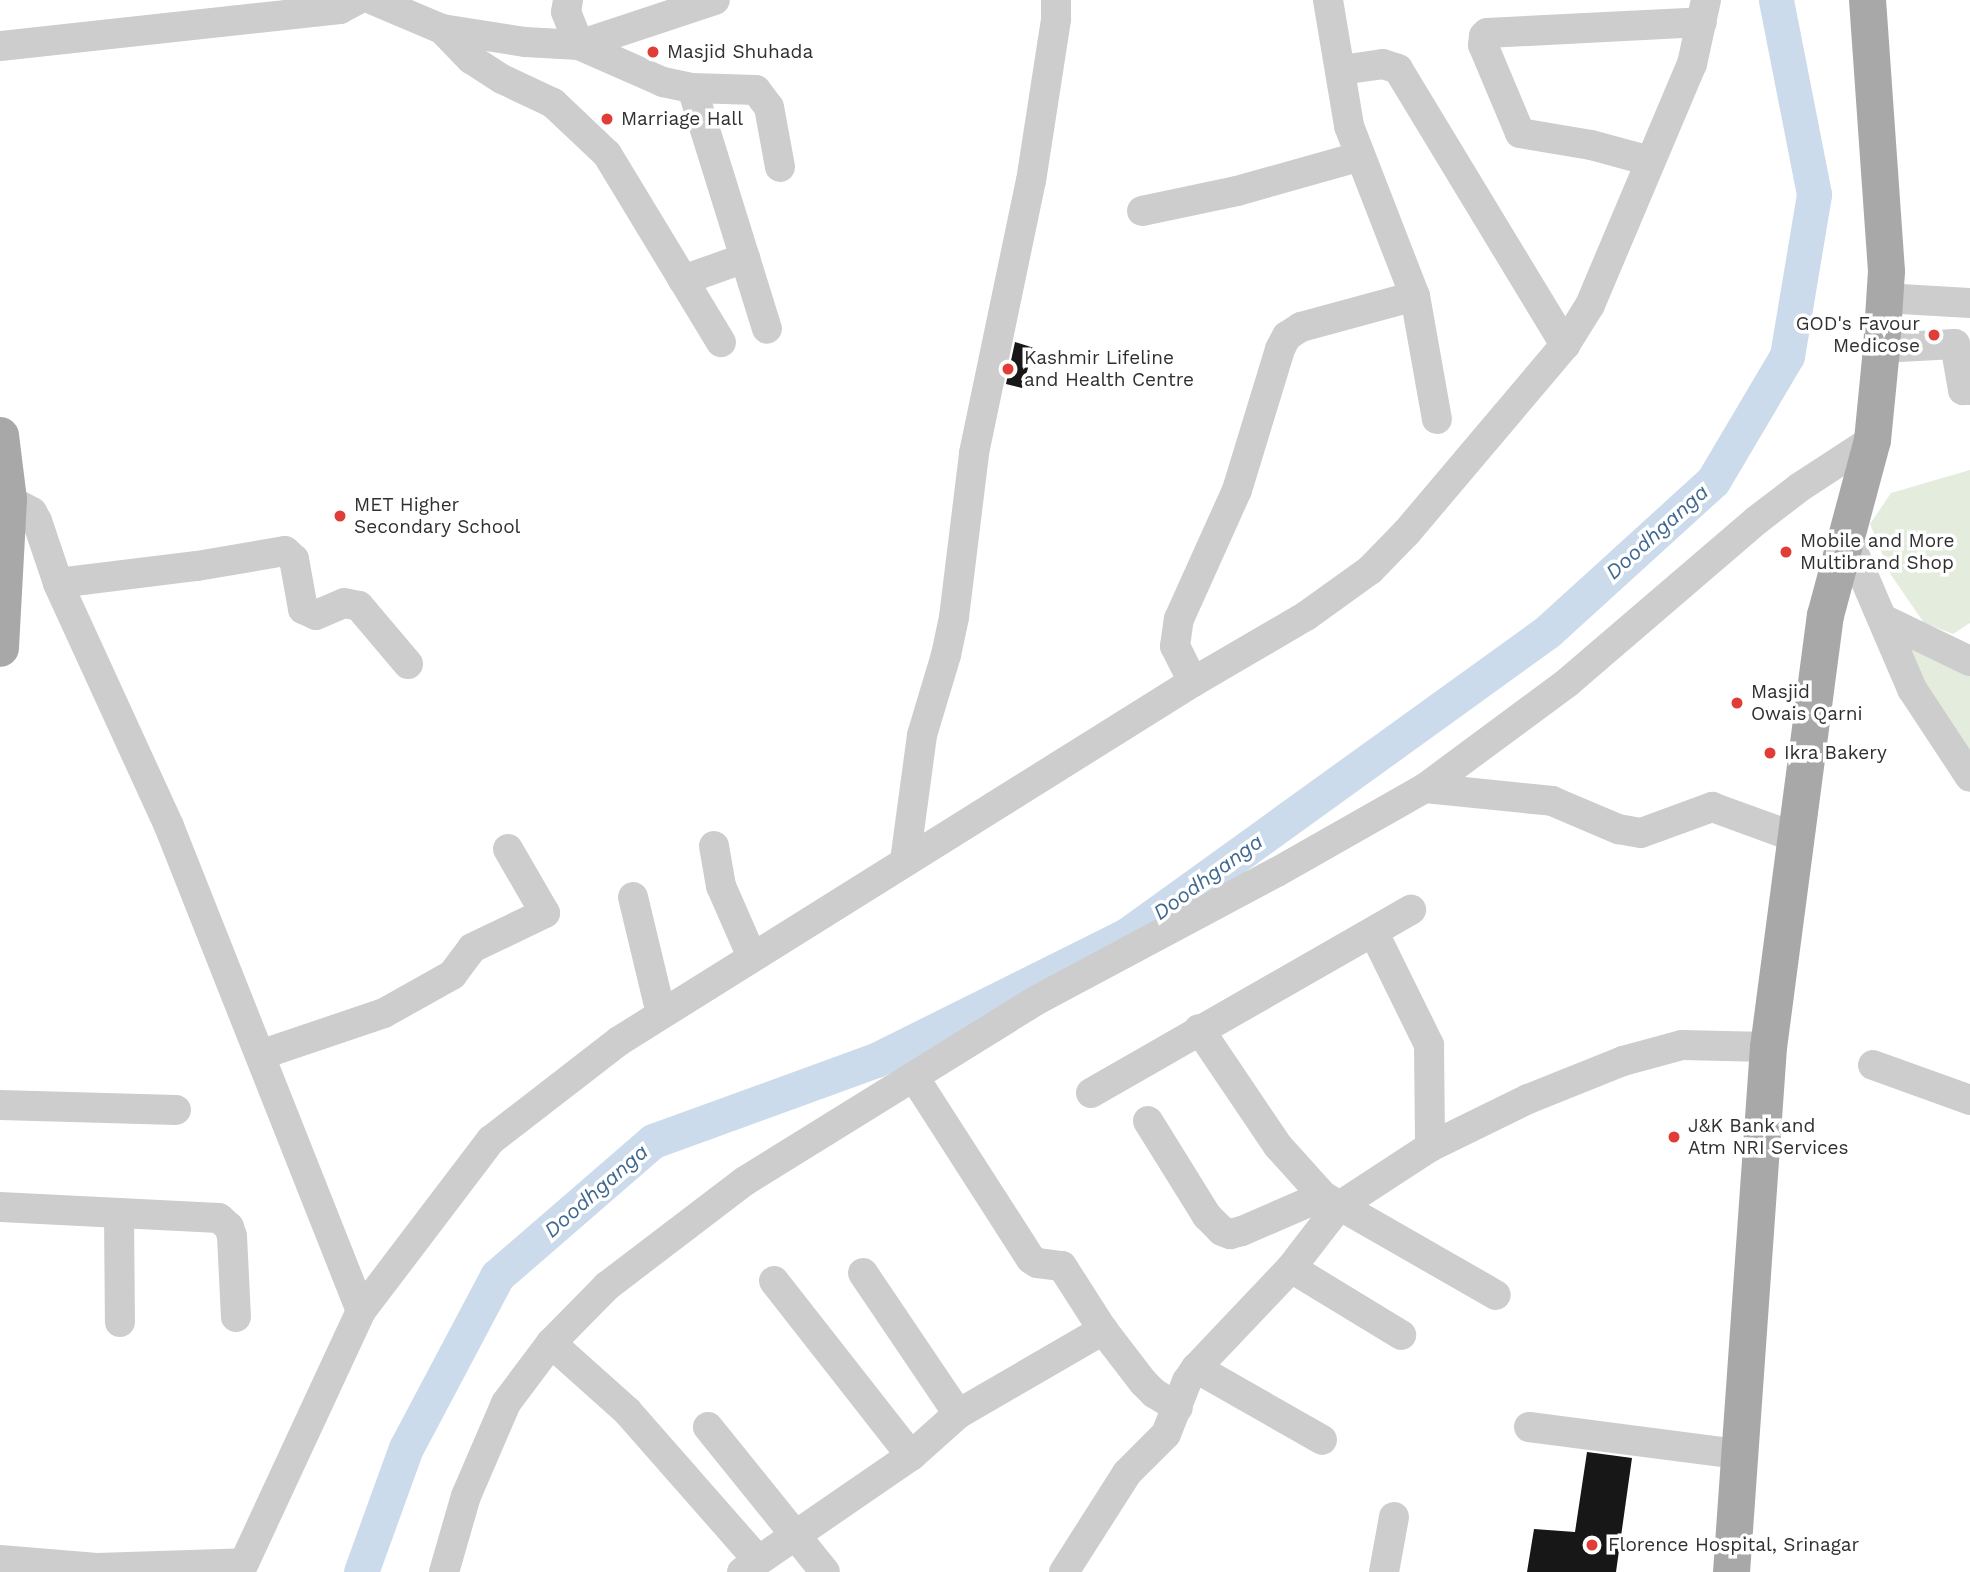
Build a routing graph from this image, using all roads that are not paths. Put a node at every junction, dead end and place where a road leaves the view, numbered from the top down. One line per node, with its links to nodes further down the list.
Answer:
1 (357, 0): 10 (street)
2 (373, 0): 9 (street)
3 (1056, 0): 45 (street)
4 (1328, 0): 12 (street)
5 (1867, 0): 21 (main road)
6 (700, 2): 11 (street)
7 (563, 4): 11 (street)
8 (1704, 11): 15 (street); 15 (street)
9 (442, 29): 11 (street); 19 (street)
10 (0, 46)
11 (579, 46): 13 (street)
12 (1341, 70): 14 (street); 25 (street)
13 (692, 88): 16 (street); 18 (street)
14 (1358, 157): 17 (street); 20 (street)
15 (1650, 161): 25 (street)
16 (780, 167)
17 (1142, 211)
18 (745, 258): 19 (street); 23 (street)
19 (683, 280): 24 (street)
20 (1415, 296): 28 (street); 39 (street)
21 (1884, 298): 22 (street); 26 (main road)
22 (1970, 303)
23 (767, 329)
24 (721, 342)
25 (1565, 345): 39 (street)
26 (1881, 348): 27 (street); 30 (main road)
27 (1970, 390)
28 (1437, 419)
29 (0, 435): 31 (main road)
30 (1872, 440): 32 (main road); 41 (street)
31 (8, 499): 33 (main road); 34 (street)
32 (1846, 535): 35 (street); 42 (main road)
33 (1, 569): 36 (main road)
34 (58, 583): 38 (street); 53 (street)
35 (1885, 620): 37 (street); 40 (street)
36 (0, 648)
37 (1970, 662)
38 (408, 664)
39 (1193, 682): 45 (street)
40 (1970, 777)
41 (1425, 788): 42 (street); 55 (street)
42 (1797, 838): 52 (main road)
43 (714, 846): 49 (street)
44 (508, 849): 53 (street)
45 (905, 861): 49 (street)
46 (633, 897): 50 (street)
47 (1411, 910): 48 (street)
48 (1374, 933): 51 (street); 61 (street)
49 (752, 957): 50 (street)
50 (661, 1014): 69 (street)
51 (1199, 1029): 56 (street); 62 (street)
52 (1768, 1047): 61 (street); 81 (main road)
53 (260, 1055): 69 (street)
54 (1873, 1065): 57 (street)
55 (914, 1077): 72 (street); 74 (street)
56 (1091, 1093)
57 (1970, 1100)
58 (0, 1105): 59 (street)
59 (176, 1110)
60 (1148, 1121): 62 (street)
61 (1430, 1147): 62 (street)
62 (1330, 1202): 65 (street); 68 (street)
63 (0, 1207): 64 (street)
64 (119, 1214): 70 (street); 71 (street)
65 (1292, 1268): 73 (street); 75 (street)
66 (863, 1273): 77 (street)
67 (774, 1282): 82 (street)
68 (1496, 1295)
69 (361, 1311): 87 (street)
70 (236, 1317)
71 (120, 1322)
72 (1103, 1330): 76 (street); 77 (street)
73 (1401, 1335)
74 (551, 1343): 86 (street); 88 (street)
75 (1196, 1367): 76 (street); 80 (street)
76 (1178, 1408): 90 (street)
77 (957, 1414): 82 (street)
78 (708, 1427): 84 (street)
79 (1529, 1427): 81 (street)
80 (1322, 1440)
81 (1738, 1454): 92 (main road)
82 (911, 1456): 84 (street)
83 (1394, 1517): 91 (street)
84 (793, 1535): 86 (street); 89 (street)
85 (0, 1560): 87 (street)
86 (750, 1566)
87 (243, 1567)
88 (444, 1572)
89 (825, 1572)
90 (1064, 1572)
91 (1384, 1572)
92 (1731, 1572)

